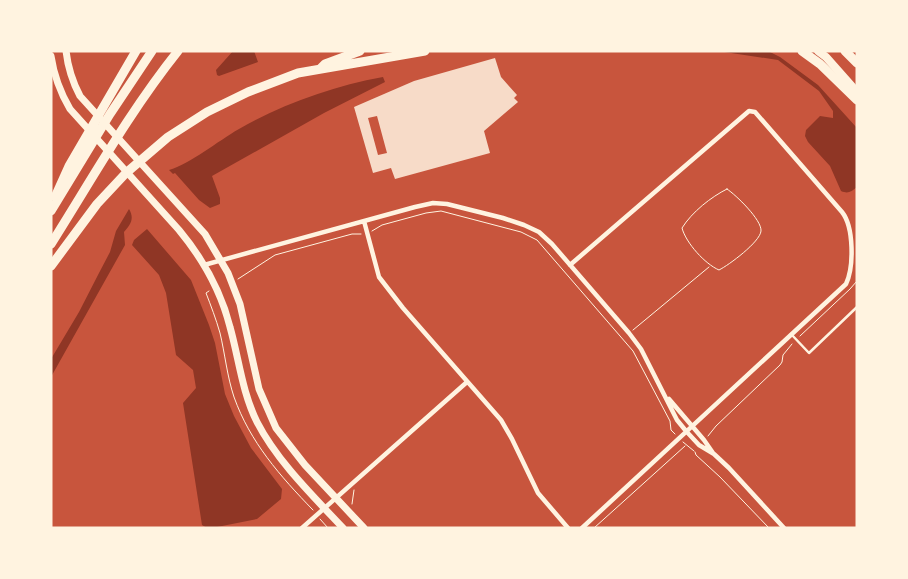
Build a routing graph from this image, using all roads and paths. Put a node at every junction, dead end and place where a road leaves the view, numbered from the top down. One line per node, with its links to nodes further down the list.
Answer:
1 (66, 51): 20 (main road)
2 (136, 51): 15 (highway)
3 (152, 51): 15 (highway)
4 (178, 51): 19 (highway)
5 (360, 51): 12 (highway)
6 (425, 51): 12 (highway)
7 (802, 51): 14 (highway)
8 (818, 51): 13 (highway)
9 (845, 51): 11 (highway)
10 (51, 56): 21 (main road)
11 (857, 63)
12 (321, 68): 23 (highway)
13 (857, 92)
14 (857, 100)
15 (81, 154): 16 (highway)
16 (51, 209)
17 (364, 221): 18 (street); 20 (street); 22 (street)
18 (367, 233): 26 (path); 33 (street); 37 (path)
19 (51, 244)
20 (220, 261): 21 (street); 26 (main road)
21 (204, 265): 27 (main road)
22 (570, 265): 30 (street); 31 (street)
23 (51, 266)
24 (709, 266): 24 (path); 30 (path)
25 (857, 281): 32 (path)
26 (232, 282): 43 (main road)
27 (216, 288): 28 (path); 44 (main road)
28 (206, 293)
29 (857, 307): 32 (lane)
30 (629, 333): 34 (street)
31 (791, 334): 32 (lane); 35 (street)
32 (796, 340): 38 (path)
33 (468, 382): 43 (street); 48 (street)
34 (665, 395): 35 (street); 36 (street)
35 (692, 426): 36 (street); 38 (street)
36 (686, 431): 37 (street); 39 (street)
37 (679, 438): 40 (path); 49 (street)
38 (704, 440): 42 (street)
39 (699, 445): 41 (path); 42 (street)
40 (686, 446): 41 (path); 50 (path)
41 (694, 452): 51 (path)
42 (714, 454): 52 (street)
43 (335, 498): 44 (street); 47 (main road)
44 (324, 508): 45 (street); 46 (main road)
45 (302, 528)
46 (343, 528)
47 (364, 528)
48 (568, 528)
49 (582, 528)
50 (594, 528)
51 (769, 528)
52 (784, 528)

